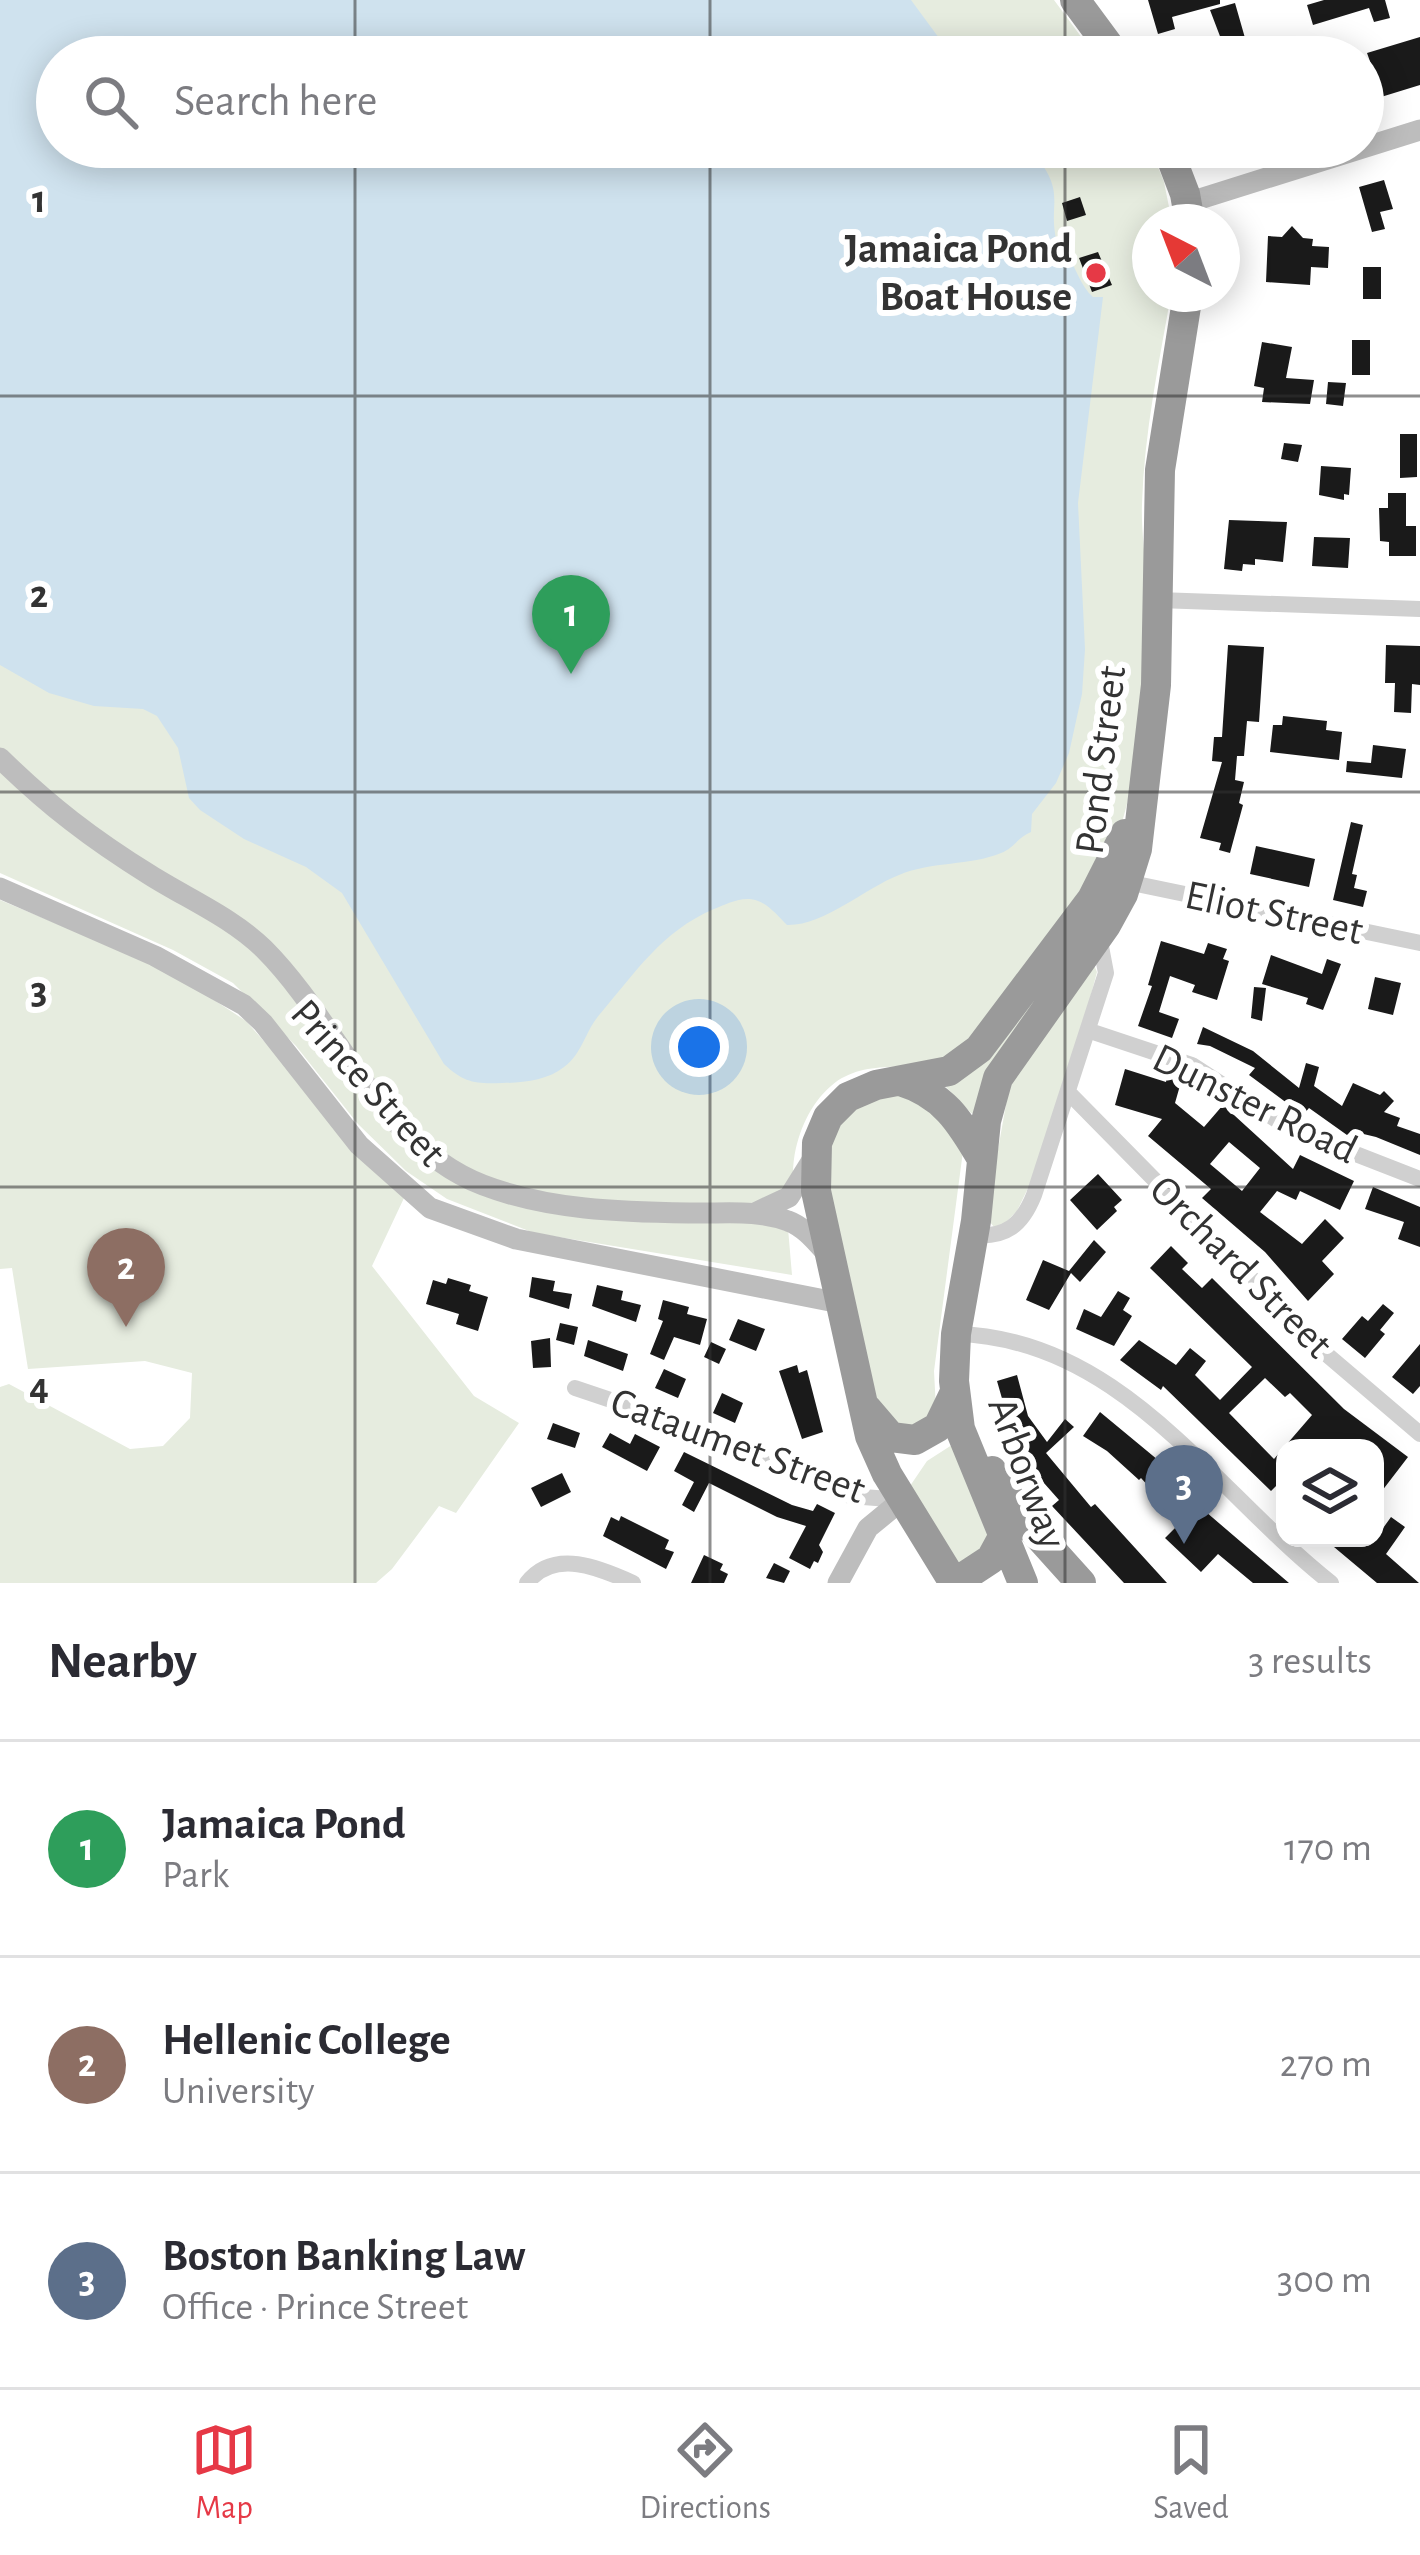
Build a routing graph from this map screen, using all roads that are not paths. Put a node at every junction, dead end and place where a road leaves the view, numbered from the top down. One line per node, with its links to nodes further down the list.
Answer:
1 (1075, 0): 2 (highway)
2 (1102, 36)
3 (1420, 130): 4 (main road)
4 (1384, 143)
5 (1174, 168): 7 (highway)
6 (1314, 168): 8 (main road)
7 (1185, 204)
8 (1213, 204)
9 (1185, 312): 10 (highway, Pond Street)
10 (1158, 600): 11 (street); 13 (highway, Pond Street)
11 (1420, 609)
12 (0, 758): 24 (main road)
13 (1144, 777): 14 (highway, Pond Street); 19 (highway)
14 (1127, 882): 16 (highway, Pond Street); 17 (street, Eliot Street)
15 (0, 888): 27 (main road, Prince Street)
16 (1100, 936): 18 (street, Pond Street); 22 (highway)
17 (1420, 943)
18 (1090, 1031): 20 (street, Pond Street); 23 (street, Dunster Road)
19 (900, 1081): 21 (highway); 22 (highway)
20 (1070, 1094): 25 (street, Pond Street); 32 (street, Orchard Street)
21 (814, 1156): 24 (main road); 26 (highway)
22 (982, 1159): 25 (highway)
23 (1420, 1179)
24 (748, 1213): 26 (main road)
25 (974, 1235): 28 (highway)
26 (830, 1256): 27 (highway)
27 (840, 1303): 31 (highway)
28 (956, 1334): 30 (highway); 41 (street)
29 (575, 1388): 33 (street, Cataumet Street)
30 (954, 1394): 31 (highway); 34 (highway, Arborway); 40 (highway, Arborway)
31 (861, 1401): 33 (highway)
32 (1420, 1434)
33 (902, 1500): 35 (highway); 38 (main road)
34 (1003, 1538): 35 (highway); 39 (highway, Arborway)
35 (959, 1582)
36 (526, 1583): 37 (street)
37 (633, 1583)
38 (838, 1583)
39 (1023, 1583)
40 (1081, 1583)
41 (1331, 1583)

